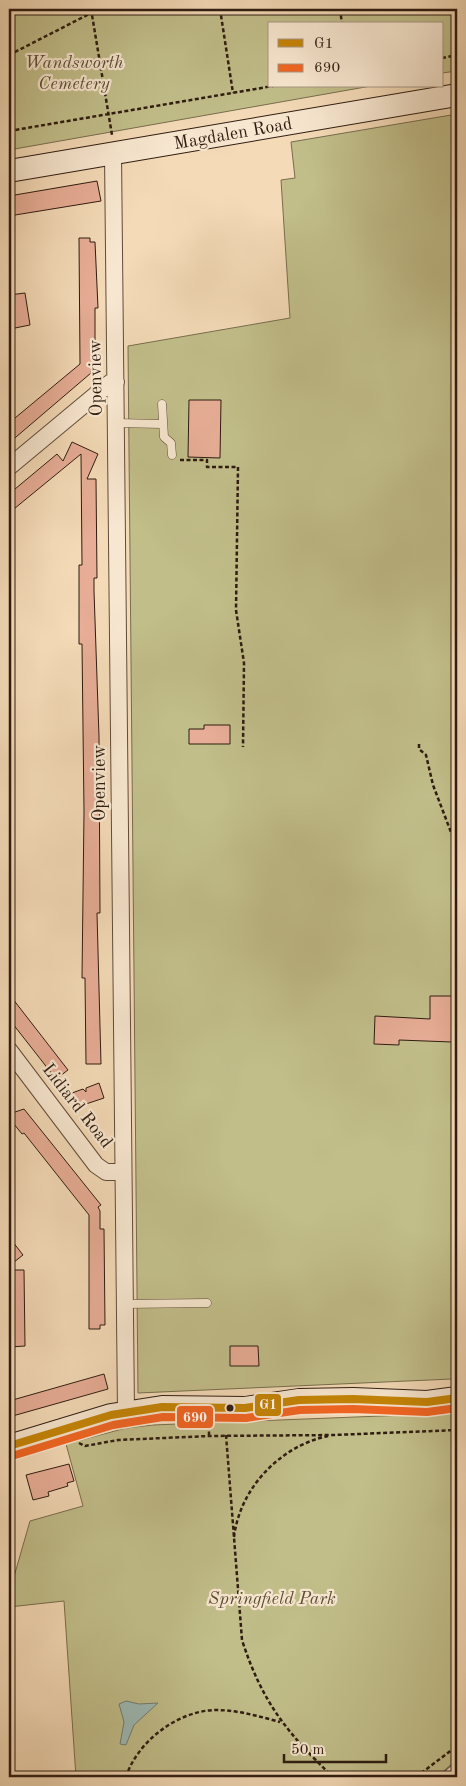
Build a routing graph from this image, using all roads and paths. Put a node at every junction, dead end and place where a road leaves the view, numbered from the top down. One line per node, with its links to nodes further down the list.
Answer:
1 (99, 9): 4 (path)
2 (220, 9): 10 (path)
3 (340, 9): 5 (path)
4 (92, 10): 6 (path); 12 (path)
5 (342, 22)
6 (9, 55)
7 (457, 55): 8 (path)
8 (444, 58)
9 (268, 87): 10 (path)
10 (233, 93): 12 (path)
11 (457, 95): 14 (main road, Magdalen Road)
12 (108, 114): 13 (path)
13 (9, 131)
14 (113, 154): 15 (main road, Magdalen Road); 16 (street, Openview)
15 (9, 171)
16 (116, 382): 18 (street, Openview); 21 (street)
17 (162, 404): 19 (lane)
18 (116, 422): 19 (lane); 28 (street, Openview)
19 (162, 424): 20 (lane)
20 (172, 455): 23 (path)
21 (9, 466)
22 (419, 744): 24 (path)
23 (243, 748)
24 (457, 848)
25 (457, 914): 26 (path)
26 (457, 1034)
27 (9, 1050): 28 (street, Lidiard Road)
28 (122, 1172): 30 (street, Openview)
29 (207, 1303): 30 (lane)
30 (125, 1304): 33 (street, Openview)
31 (457, 1398): 32 (main road)
32 (197, 1411): 33 (main road); 37 (path)
33 (126, 1412): 39 (main road)
34 (457, 1430): 36 (path)
35 (226, 1435): 36 (path); 37 (path); 40 (path)
36 (334, 1435): 40 (path)
37 (209, 1436): 38 (path)
38 (72, 1439)
39 (9, 1446)
40 (233, 1546): 41 (path)
41 (281, 1722): 44 (path); 45 (path)
42 (457, 1746): 46 (path)
43 (457, 1772): 47 (street)
44 (126, 1777)
45 (333, 1777)
46 (416, 1777)
47 (451, 1777)

